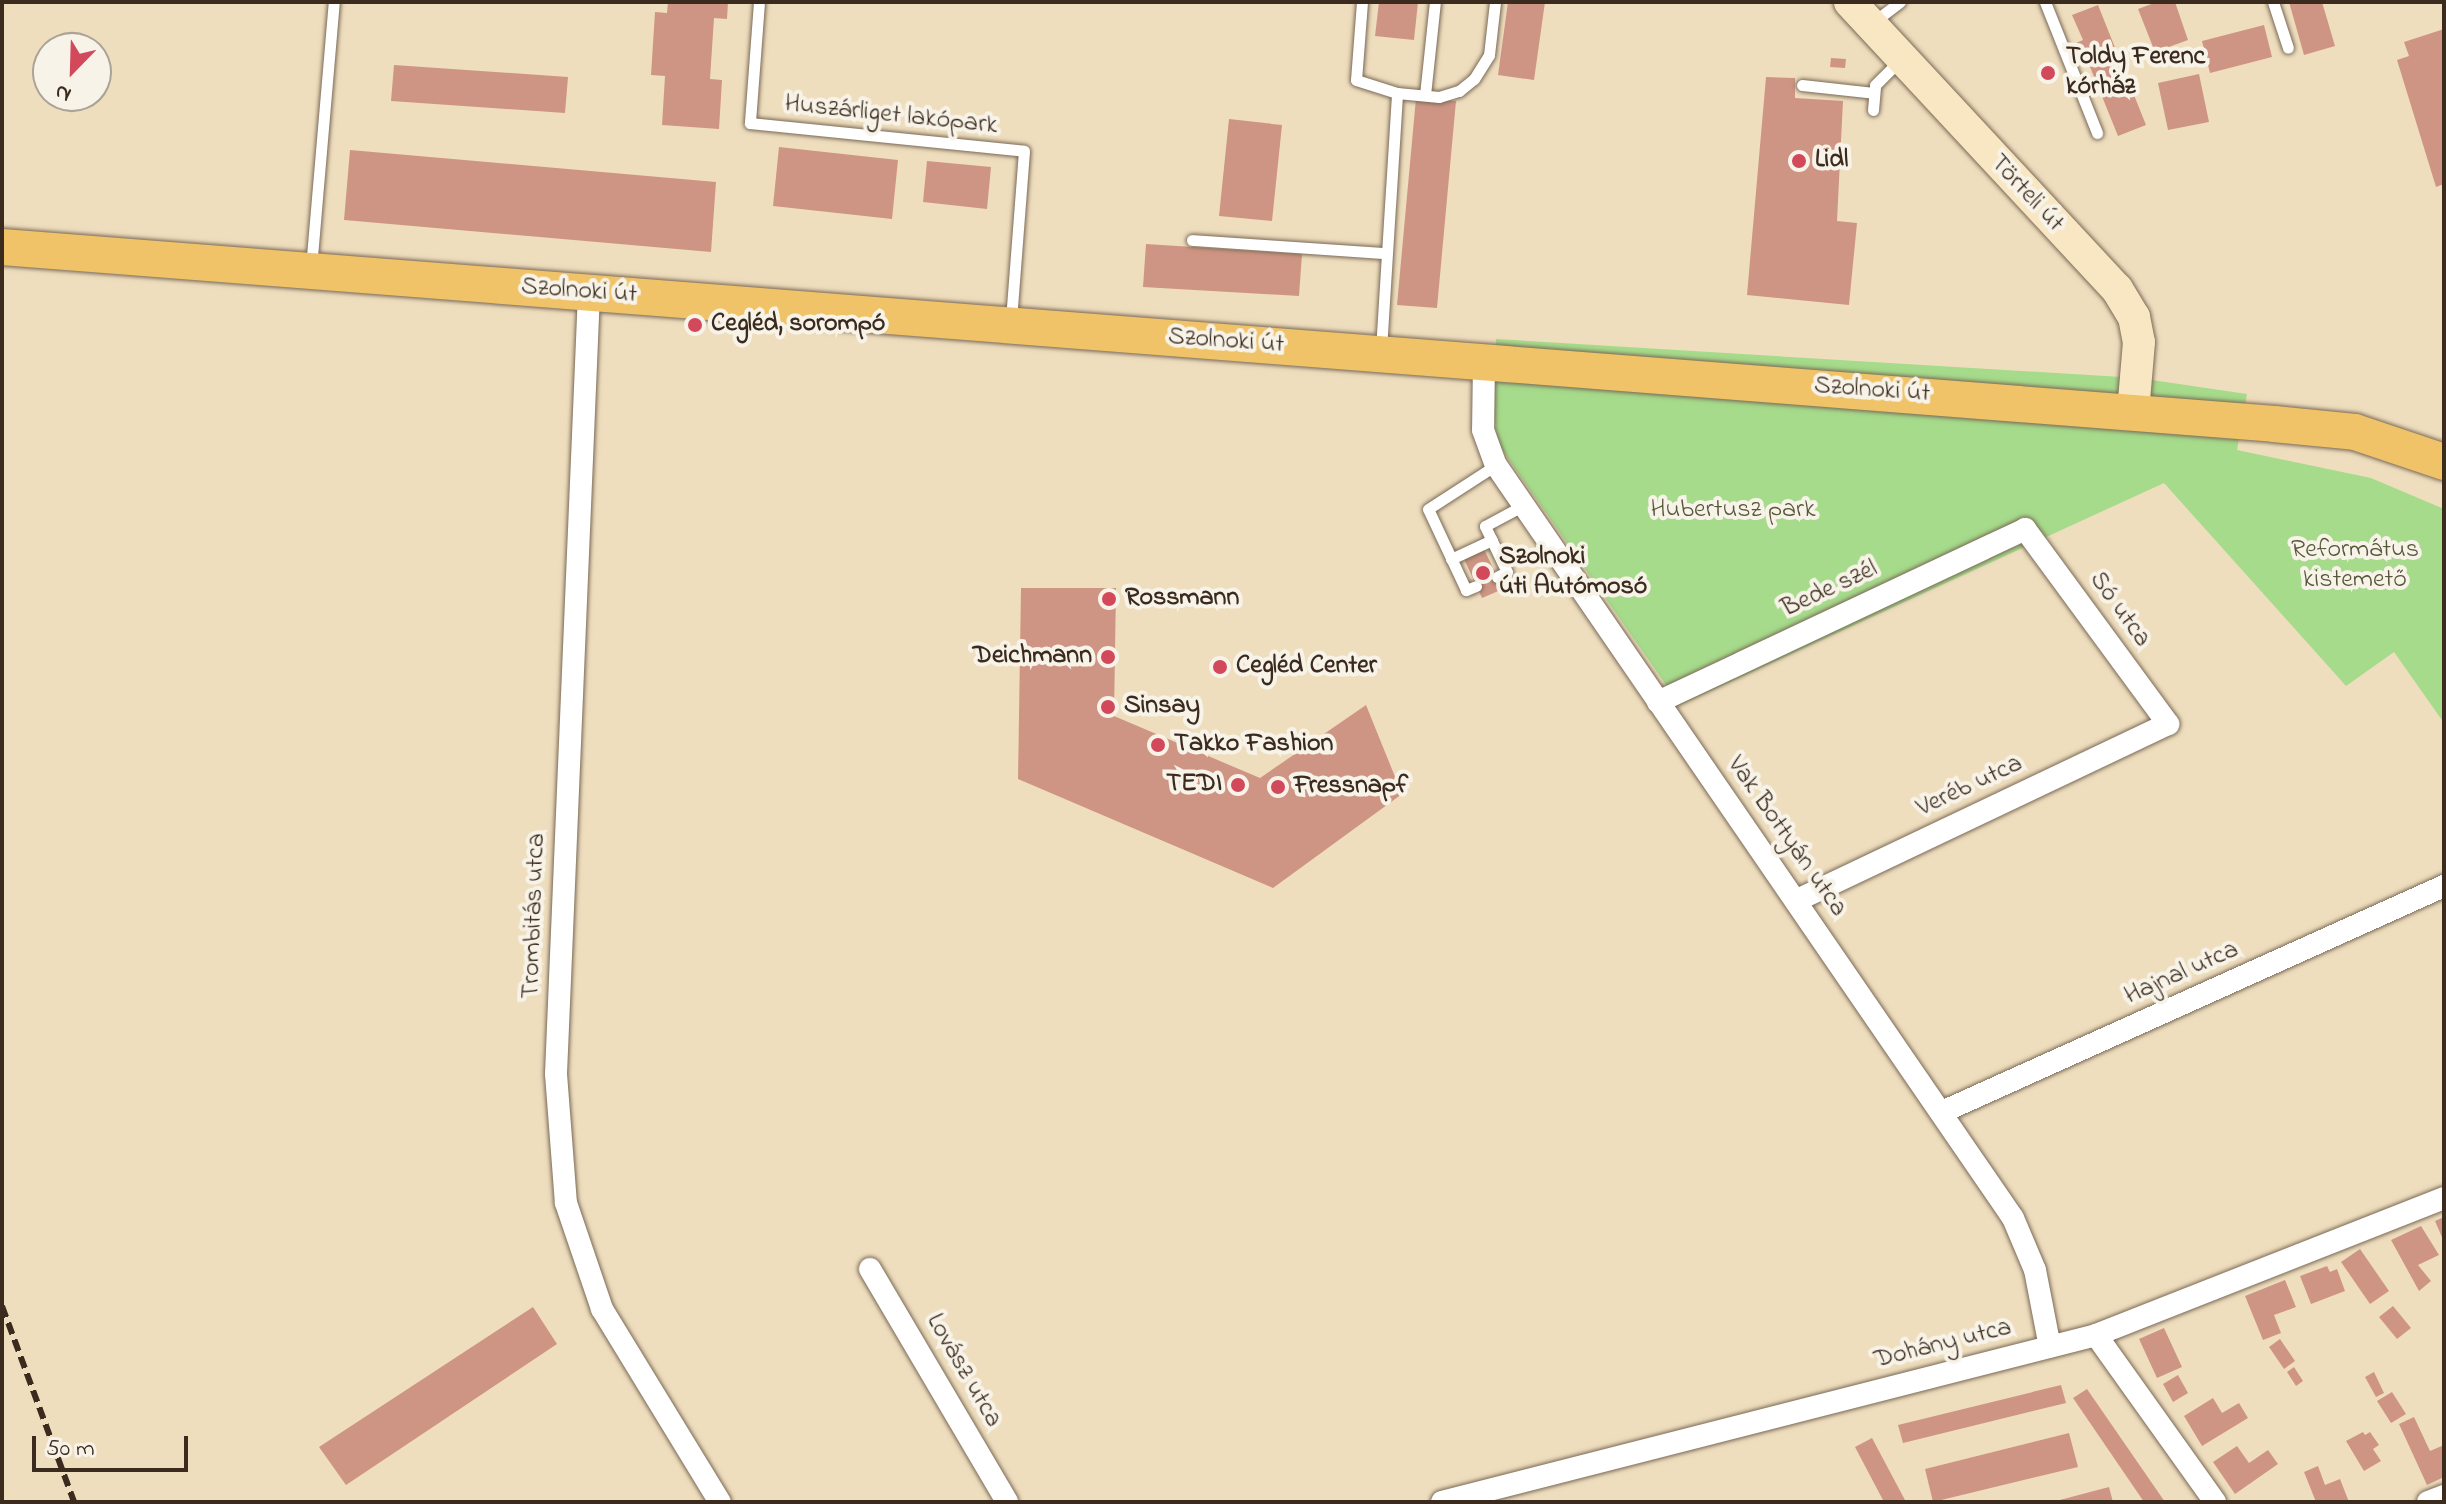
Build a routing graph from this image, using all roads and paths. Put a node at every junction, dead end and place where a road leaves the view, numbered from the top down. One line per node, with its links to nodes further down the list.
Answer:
1 (334, 2): 21 (lane)
2 (759, 2): 23 (lane, Huszárliget lakópark)
3 (1362, 2): 13 (lane)
4 (1435, 2): 15 (lane)
5 (1495, 2): 15 (lane)
6 (1900, 2): 9 (lane)
7 (2045, 2): 17 (lane)
8 (2273, 2): 10 (lane)
9 (1860, 13): 11 (main road, Törteli út)
10 (2288, 48)
11 (1902, 59): 14 (lane); 26 (main road, Törteli út)
12 (1802, 85): 14 (lane)
13 (1397, 93): 15 (lane); 20 (lane)
14 (1874, 93): 16 (lane)
15 (1425, 95)
16 (1873, 110)
17 (2097, 133)
18 (1192, 240): 20 (lane)
19 (2, 247): 21 (main road, Szolnoki út)
20 (1385, 253): 24 (lane)
21 (311, 272): 22 (main road, Szolnoki út)
22 (589, 293): 23 (main road, Szolnoki út); 45 (street, Trombitás utca)
23 (1010, 325): 24 (main road, Szolnoki út)
24 (1380, 354): 25 (main road, Szolnoki út)
25 (1484, 362): 26 (main road, Szolnoki út); 28 (street, Vak Bottyán utca)
26 (2133, 412): 27 (main road, Szolnoki út)
27 (2444, 462)
28 (1496, 465): 29 (street, Vak Bottyán utca); 32 (lane)
29 (1524, 505): 31 (lane); 35 (street, Vak Bottyán utca)
30 (2025, 529): 35 (street, Bede szél); 36 (street, Só utca)
31 (1492, 540): 32 (lane); 33 (lane)
32 (1451, 559): 34 (lane)
33 (1497, 577)
34 (1476, 586)
35 (1658, 702): 38 (street, Vak Bottyán utca)
36 (2168, 724): 38 (street, Veréb utca)
37 (2444, 886): 39 (street, Hajnal utca)
38 (1796, 901): 39 (street, Vak Bottyán utca)
39 (1942, 1112): 43 (street, Vak Bottyán utca)
40 (2444, 1198): 42 (street, Dohány utca)
41 (870, 1269): 46 (street, Lovász utca)
42 (2096, 1335): 43 (street, Dohány utca); 48 (street)
43 (2050, 1347): 47 (street, Dohány utca)
44 (2444, 1496): 49 (street)
45 (720, 1502)
46 (1007, 1502)
47 (1442, 1502)
48 (2215, 1502)
49 (2428, 1502)

